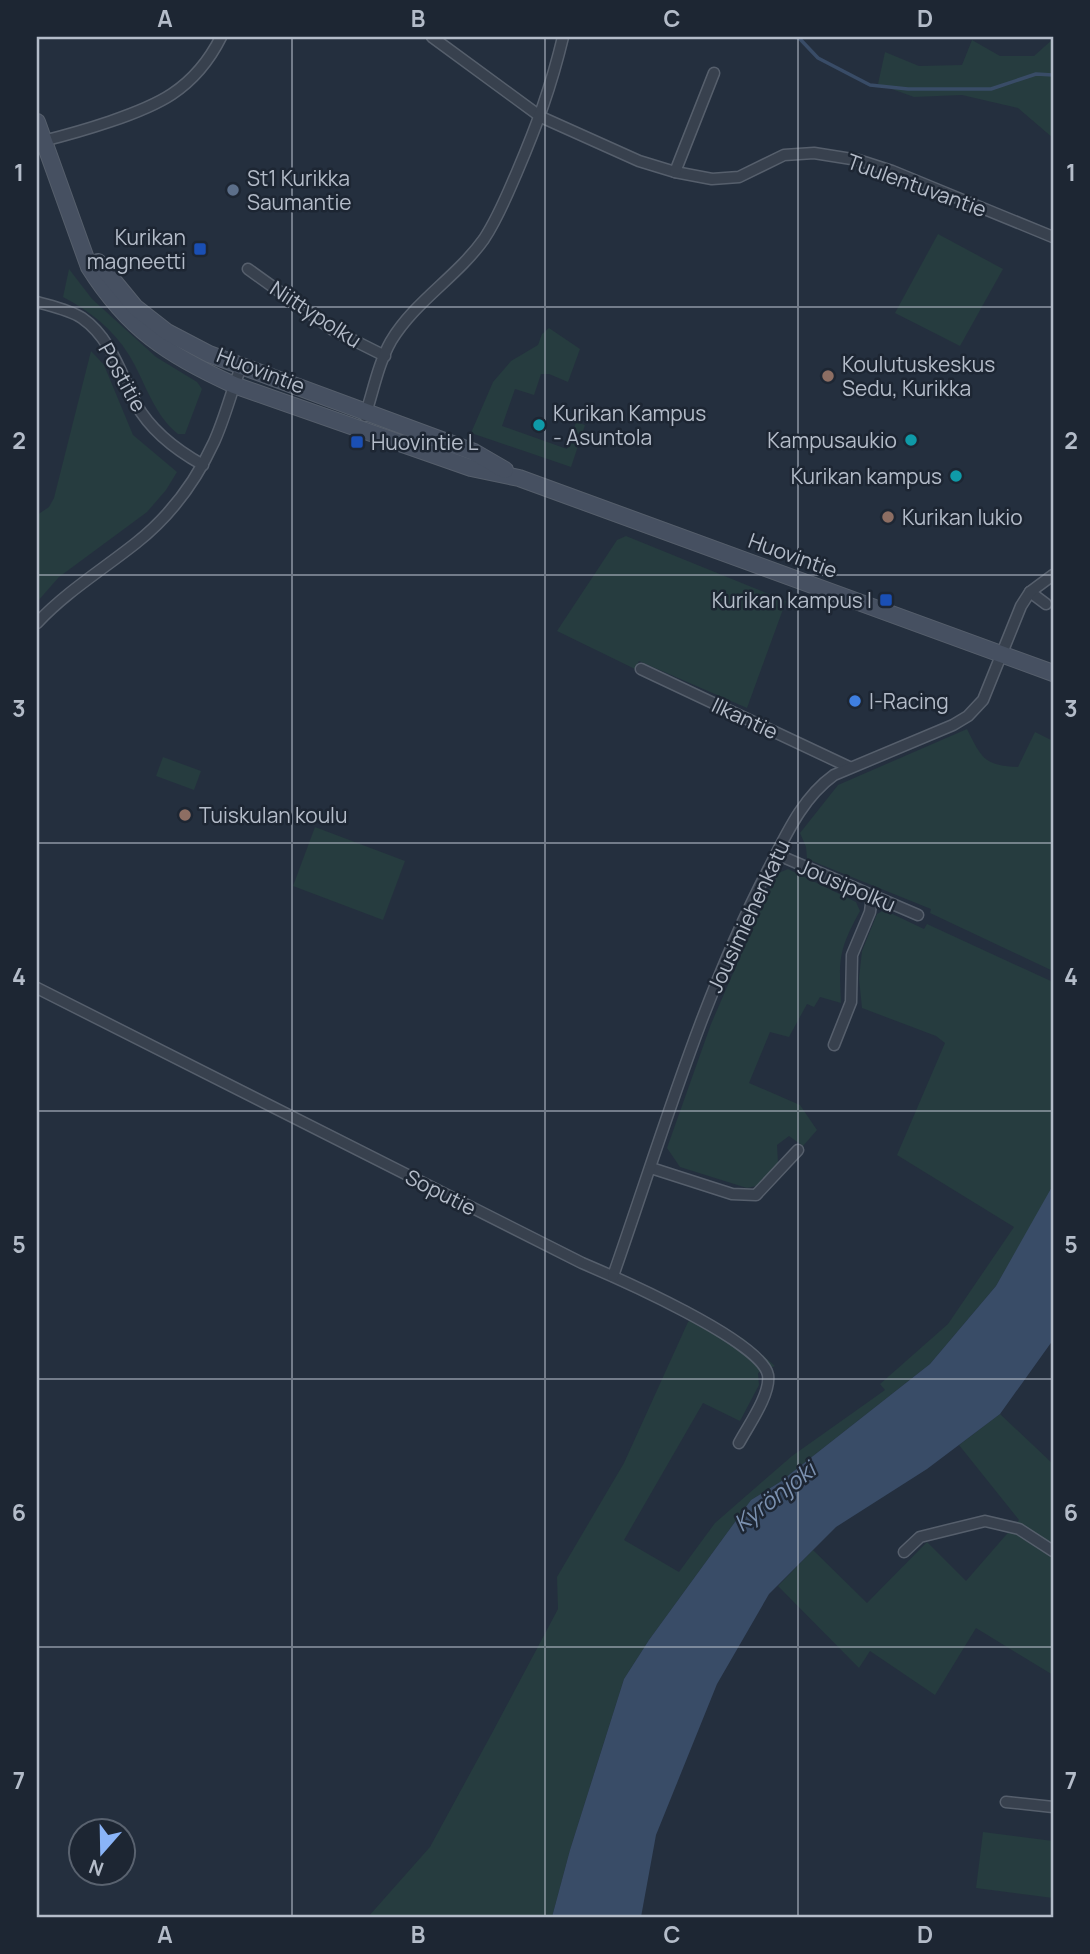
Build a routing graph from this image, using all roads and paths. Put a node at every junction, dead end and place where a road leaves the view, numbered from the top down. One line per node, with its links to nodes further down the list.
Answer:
1 (221, 37): 7 (street)
2 (432, 37): 5 (street, Tuulentuvantie)
3 (563, 37): 5 (street)
4 (714, 72): 8 (street)
5 (541, 117): 8 (street, Tuulentuvantie); 13 (street)
6 (37, 122): 7 (main road, Huovintie)
7 (43, 141): 10 (main road, Huovintie)
8 (675, 172): 9 (street, Tuulentuvantie)
9 (1053, 237)
10 (80, 241): 14 (main road, Huovintie); 15 (main road, Huovintie)
11 (248, 269): 13 (street, Niittypolku)
12 (37, 302): 18 (street, Postitie)
13 (385, 356): 16 (street)
14 (241, 367): 15 (street); 16 (main road, Huovintie)
15 (234, 385): 17 (main road, Huovintie); 18 (street)
16 (366, 412): 17 (street); 19 (main road, Huovintie)
17 (360, 429): 19 (main road, Huovintie)
18 (203, 465): 23 (street)
19 (519, 478): 24 (main road, Huovintie)
20 (1053, 575): 21 (street)
21 (1030, 592): 22 (street); 24 (street, Jousimiehenkatu)
22 (1046, 604)
23 (37, 623)
24 (1002, 654): 26 (main road, Huovintie); 27 (street, Jousimiehenkatu)
25 (641, 669): 27 (street, Ilkantie)
26 (1053, 673)
27 (849, 767): 28 (street, Jousimiehenkatu)
28 (776, 854): 29 (street, Jousipolku); 34 (street, Jousimiehenkatu)
29 (872, 896): 30 (street, Jousipolku); 32 (street)
30 (918, 915)
31 (37, 988): 35 (street, Soputie)
32 (834, 1045)
33 (799, 1150): 34 (street)
34 (650, 1168): 35 (street, Jousimiehenkatu)
35 (613, 1276): 36 (street, Soputie)
36 (739, 1443)
37 (1053, 1551): 38 (street)
38 (904, 1552)
39 (1006, 1802): 40 (street)
40 (1053, 1807)

